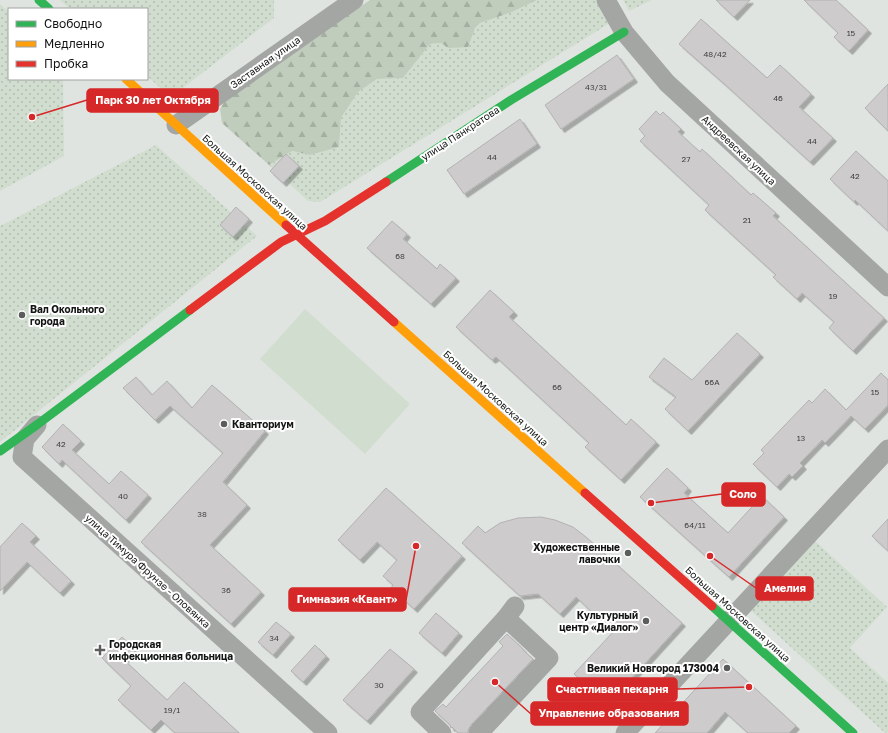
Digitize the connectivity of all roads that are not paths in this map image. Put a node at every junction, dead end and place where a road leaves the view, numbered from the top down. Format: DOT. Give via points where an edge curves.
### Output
graph roads {
  1 [pos="39,0"];
  2 [pos="354,0"];
  3 [pos="606,0"];
  4 [pos="48,8"];
  5 [pos="624,32"];
  6 [pos="127,80"];
  7 [pos="176,125"];
  8 [pos="297,235"];
  9 [pos="888,287"];
  10 [pos="38,424"];
  11 [pos="888,449"];
  12 [pos="0,451"];
  13 [pos="729,621"];
  14 [pos="328,733"];
  15 [pos="442,733"];
  16 [pos="479,733"];
  17 [pos="624,733"];
  18 [pos="852,733"];
  1 -- 4 [label="main road"];
  2 -- 7 [label="street, Заставная улица"];
  3 -- 5 [label="street, Андреевская улица"];
  5 -- 8 [label="main road, улица Панкратова" via="511,100 325,221"];
  5 -- 9 [label="street, Андреевская улица" via="667,83"];
  6 -- 7 [label="main road, Большая Московская улица"];
  7 -- 8 [label="main road, Большая Московская улица"];
  8 -- 10 [label="main road, улица Панкратова" via="281,242"];
  8 -- 13 [label="main road, Большая Московская улица"];
  10 -- 12 [label="main road"];
  10 -- 14 [label="street, улица Тимура Фрунзе - Оловянка" via="25,439 22,456"];
  11 -- 13 [label="street"];
  13 -- 17 [label="street"];
  13 -- 18 [label="main road, Большая Московская улица"];
  15 -- 16 [label="street" via="420,712 510,612 548,658"];
}
